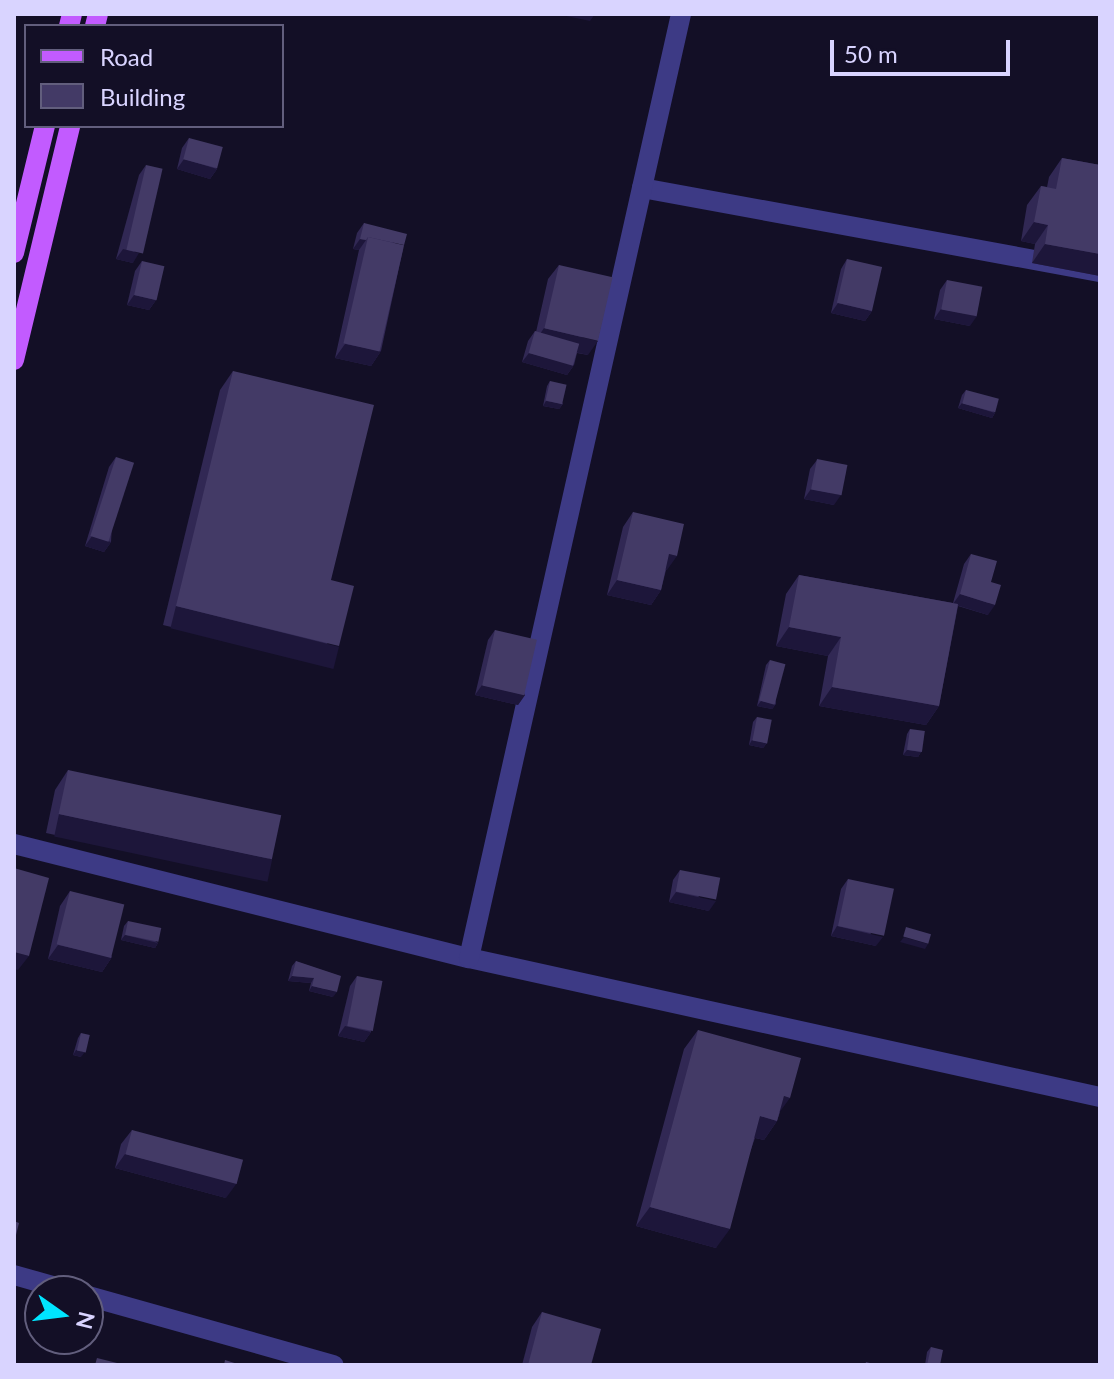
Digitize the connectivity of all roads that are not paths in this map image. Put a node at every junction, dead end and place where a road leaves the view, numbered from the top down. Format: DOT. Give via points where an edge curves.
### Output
graph roads {
  1 [pos="681,14"];
  2 [pos="45,128"];
  3 [pos="70,128"];
  4 [pos="642,188"];
  5 [pos="14,253"];
  6 [pos="1100,272"];
  7 [pos="14,360"];
  8 [pos="14,844"];
  9 [pos="469,958"];
  10 [pos="1100,1097"];
  11 [pos="104,1300"];
  12 [pos="334,1365"];
  1 -- 4 [label="street"];
  2 -- 5 [label="main road"];
  3 -- 7 [label="main road"];
  4 -- 6 [label="street"];
  4 -- 9 [label="street"];
  8 -- 9 [label="street"];
  9 -- 10 [label="street"];
  11 -- 12 [label="street"];
}
